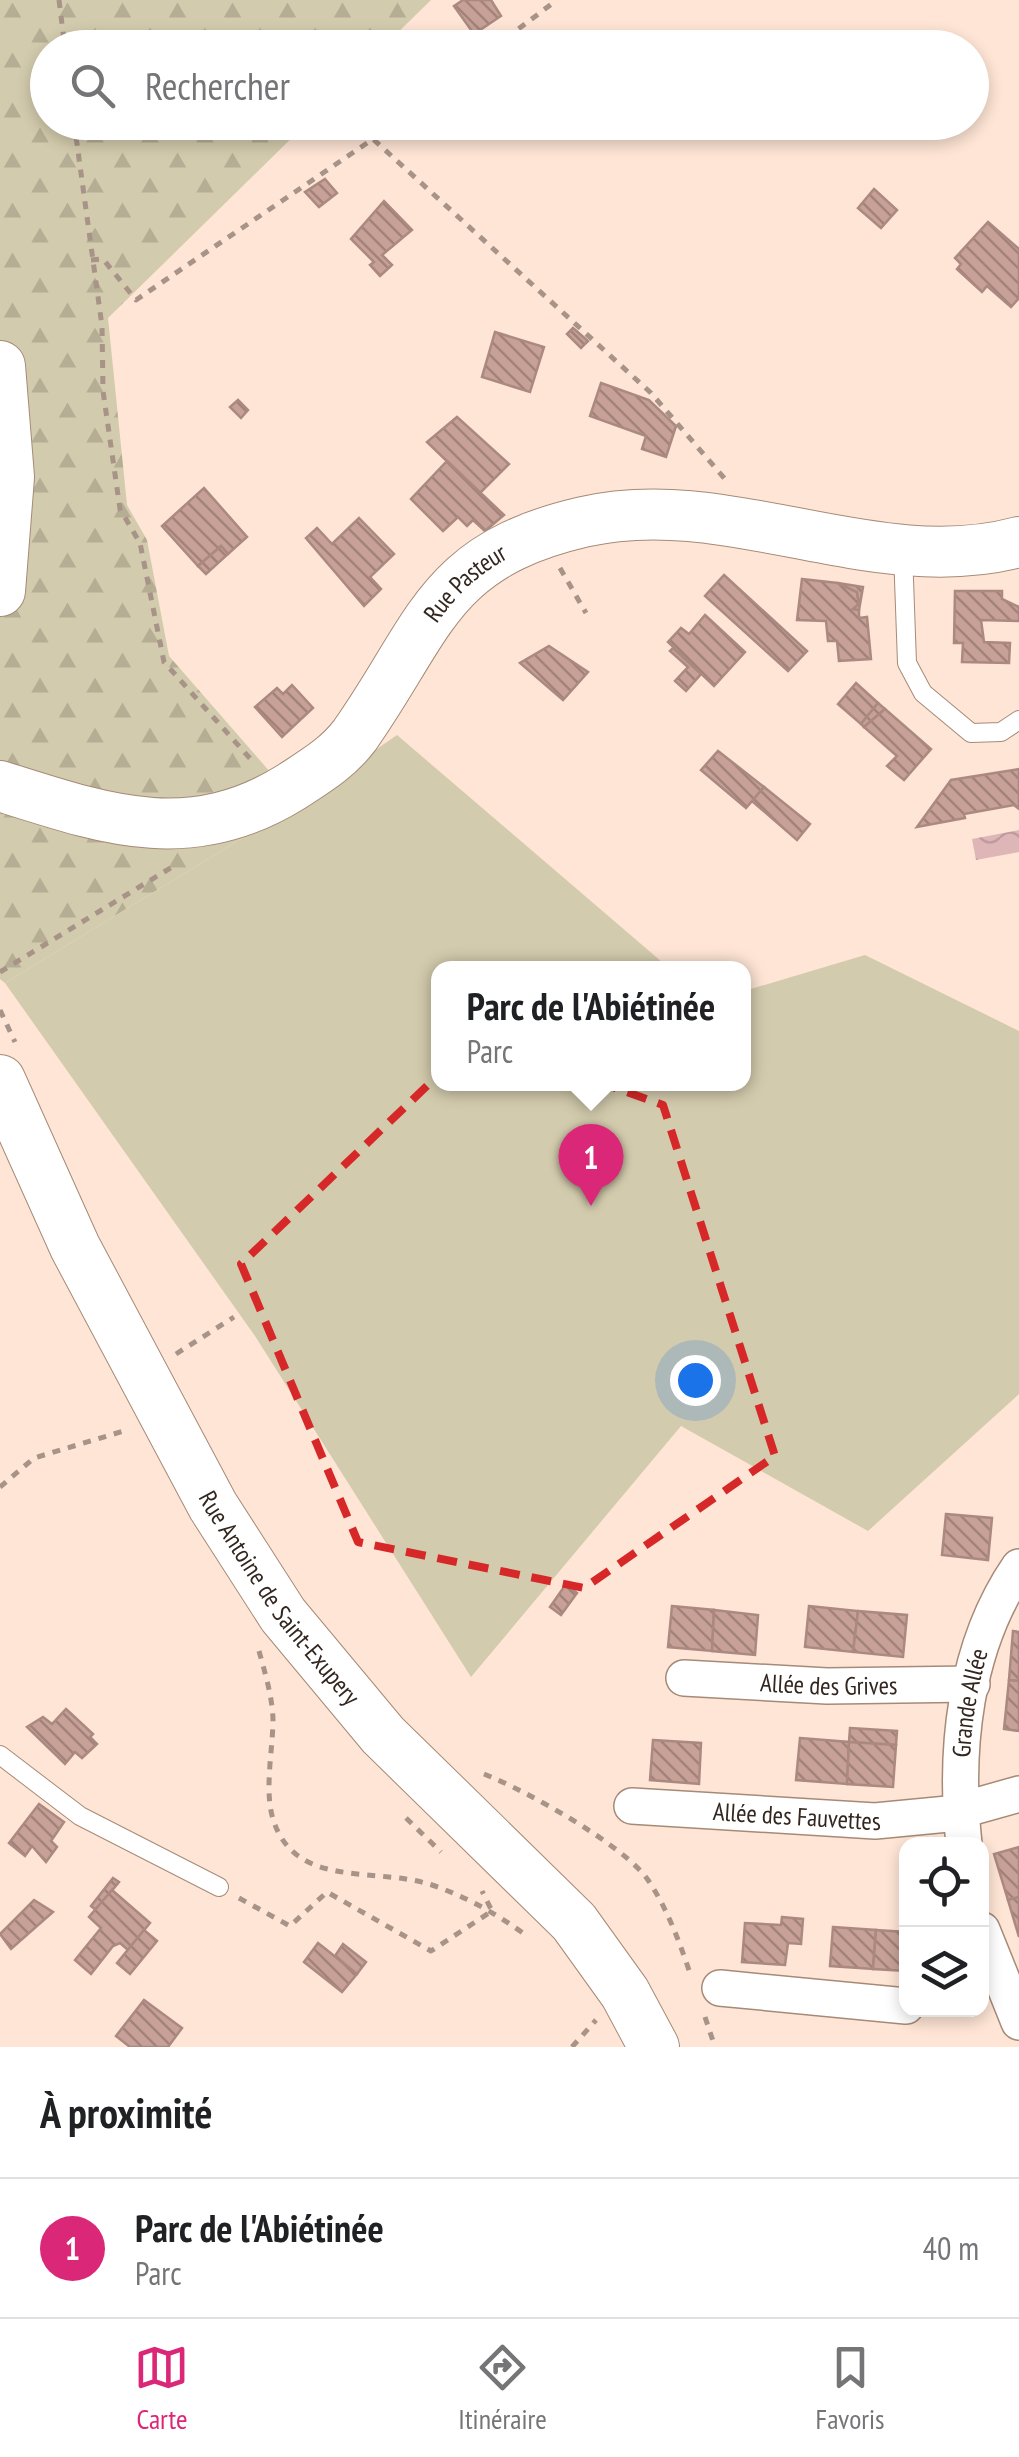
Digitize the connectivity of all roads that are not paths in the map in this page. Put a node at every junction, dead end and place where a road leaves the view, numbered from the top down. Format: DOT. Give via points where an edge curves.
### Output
graph roads {
  1 [pos="0,366"];
  2 [pos="1019,542"];
  3 [pos="903,551"];
  4 [pos="0,591"];
  5 [pos="1019,720"];
  6 [pos="0,786"];
  7 [pos="9,1065"];
  8 [pos="1016,1575"];
  9 [pos="684,1678"];
  10 [pos="972,1684"];
  11 [pos="0,1755"];
  12 [pos="1019,1794"];
  13 [pos="632,1806"];
  14 [pos="962,1827"];
  15 [pos="219,1887"];
  16 [pos="989,1951"];
  17 [pos="705,1980"];
  18 [pos="899,2005"];
  19 [pos="1008,2009"];
  20 [pos="654,2047"];
  1 -- 4 [label="main road" via="9,478"];
  2 -- 3 [label="main road, Rue Pasteur"];
  3 -- 5 [label="lane" via="912,679 971,733 1001,732"];
  3 -- 6 [label="main road, Rue Pasteur" via="667,515 611,516 550,530 504,550 437,602 352,739 281,793 234,814 169,825 98,817"];
  7 -- 20 [label="main road, Rue Antoine de Saint-Exupery" via="74,1247 213,1506 283,1615 396,1749 574,1922"];
  8 -- 10 [label="street, Grande Allée" via="994,1611"];
  9 -- 10 [label="street, Allée des Grives"];
  10 -- 14 [label="street, Grande Allée" via="960,1748"];
  11 -- 15 [label="lane" via="80,1816"];
  12 -- 14 [label="street, Allée des Fauvettes"];
  13 -- 14 [label="street, Allée des Fauvettes"];
  16 -- 19 [label="street"];
  17 -- 18 [label="street"];
}
